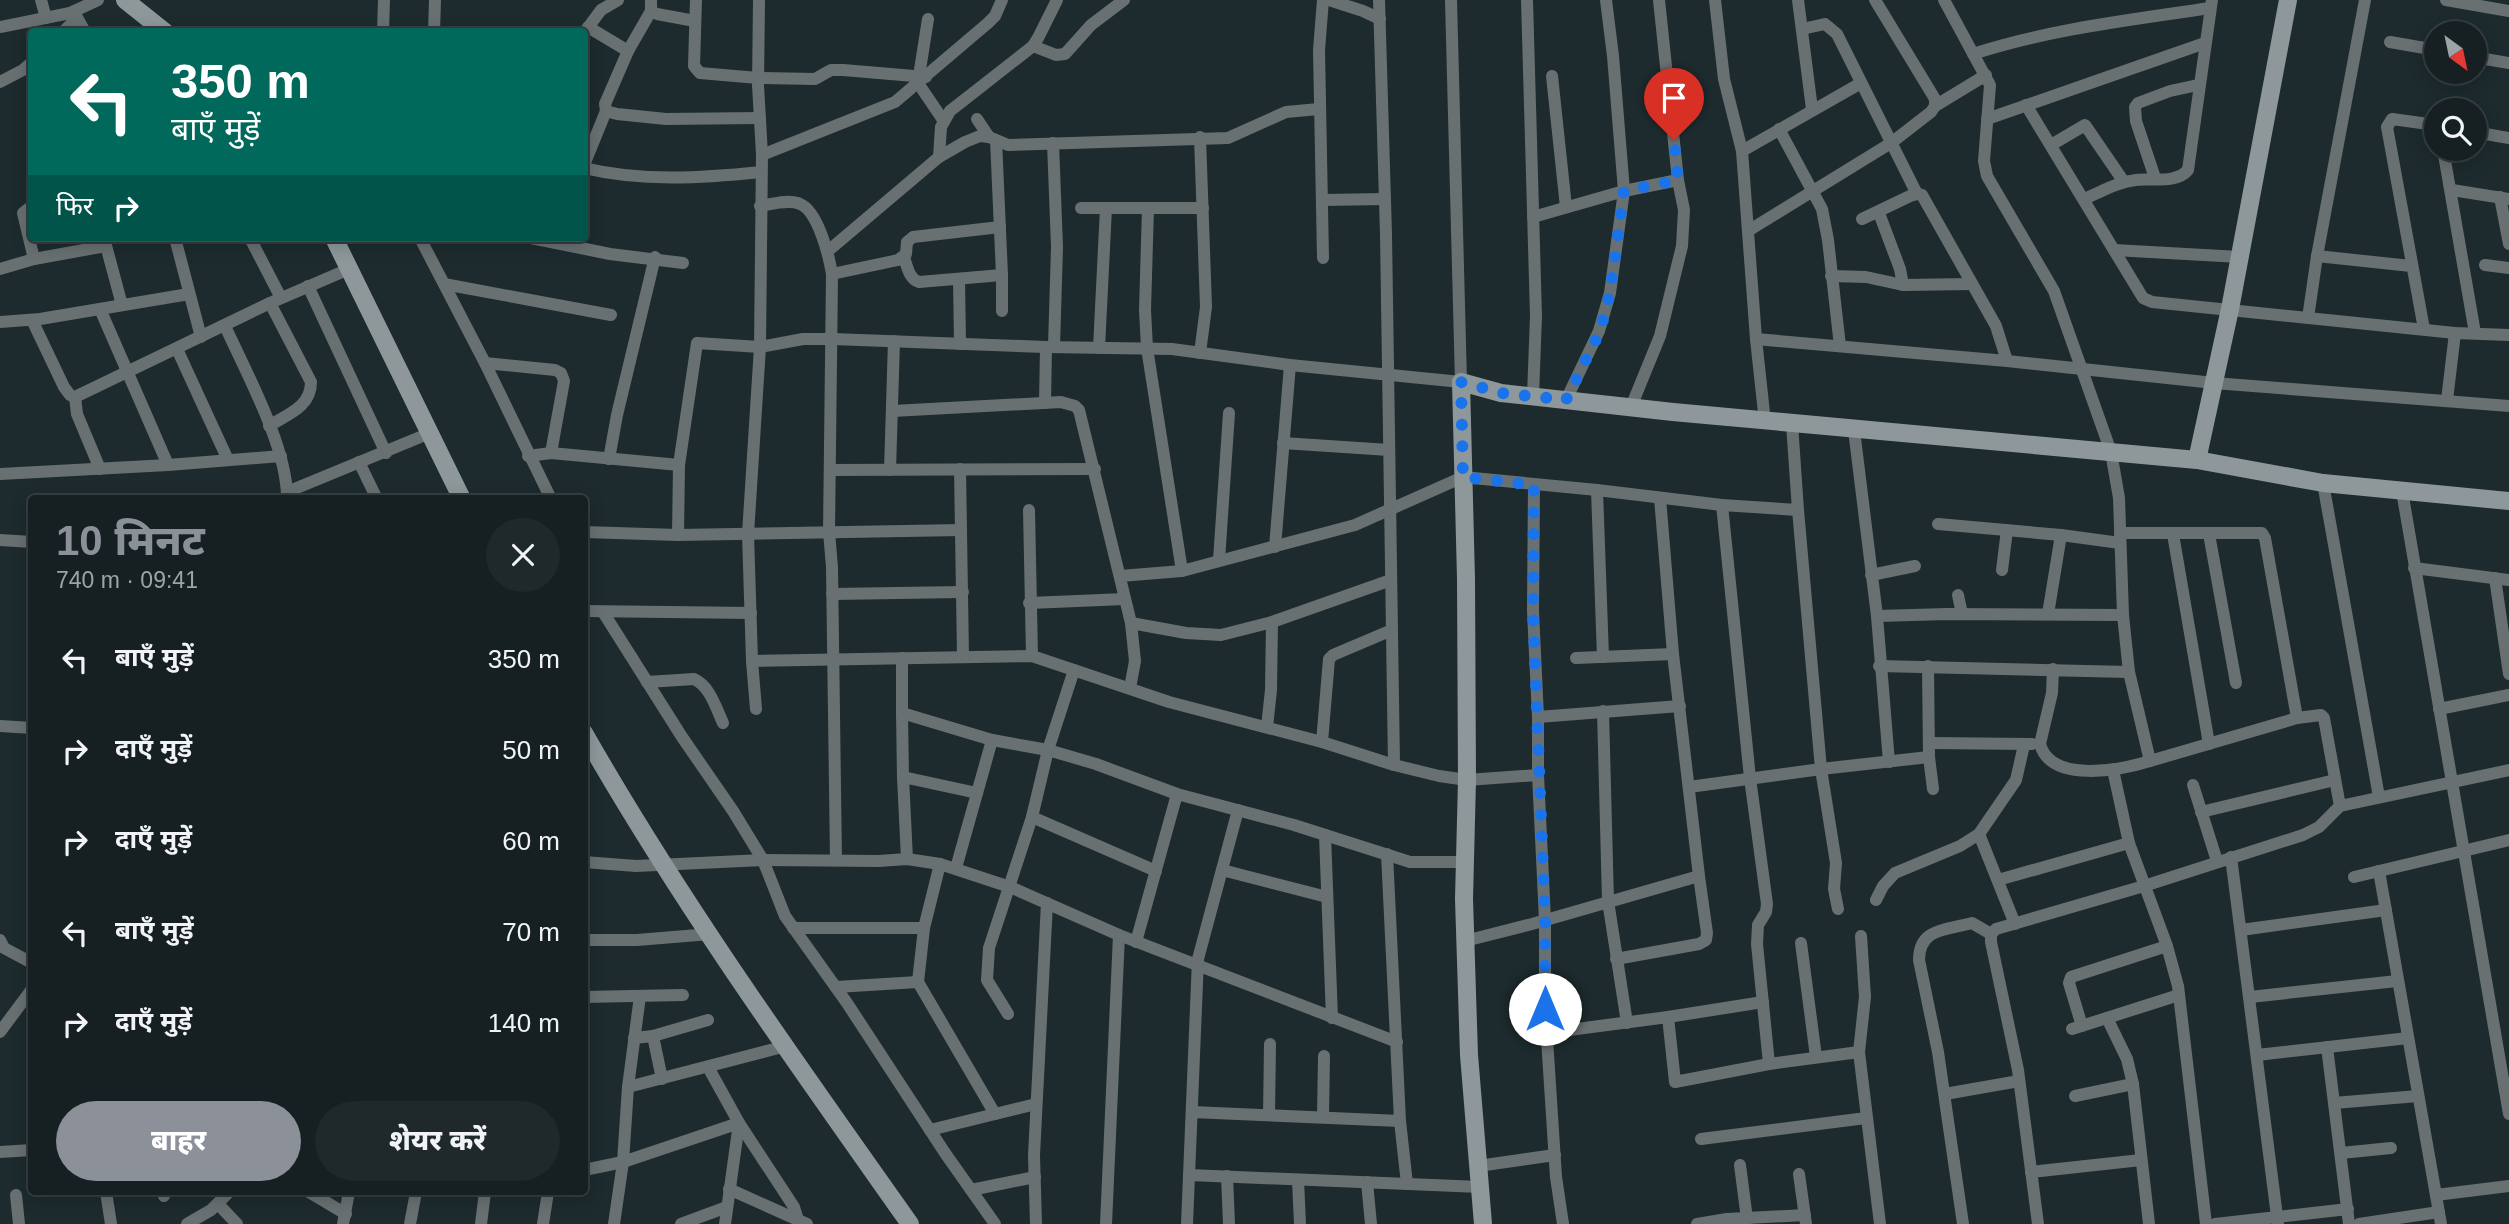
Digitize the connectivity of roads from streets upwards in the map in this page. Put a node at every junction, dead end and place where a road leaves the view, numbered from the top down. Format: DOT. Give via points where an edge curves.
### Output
graph roads {
  1 [pos="41,0"];
  2 [pos="98,0"];
  3 [pos="125,0"];
  4 [pos="384,0"];
  5 [pos="435,0"];
  6 [pos="618,0"];
  7 [pos="696,0"];
  8 [pos="759,0"];
  9 [pos="1002,0"];
  10 [pos="1057,0"];
  11 [pos="1124,0"];
  12 [pos="1324,0"];
  13 [pos="1329,0"];
  14 [pos="1379,0"];
  15 [pos="1451,0"];
  16 [pos="1527,0"];
  17 [pos="1536,0"];
  18 [pos="1605,0"];
  19 [pos="1659,0"];
  20 [pos="1715,0"];
  21 [pos="1798,0"];
  22 [pos="1874,0"];
  23 [pos="2288,0"];
  24 [pos="2365,0"];
  25 [pos="2446,0"];
  26 [pos="1946,1"];
  27 [pos="2211,4"];
  28 [pos="651,6"];
  29 [pos="2509,11"];
  30 [pos="76,15"];
  31 [pos="46,18"];
  32 [pos="928,19"];
  33 [pos="1380,19"];
  34 [pos="695,21"];
  35 [pos="0,27"];
  36 [pos="66,28"];
  37 [pos="83,28"];
  38 [pos="160,28"];
  39 [pos="383,28"];
  40 [pos="434,28"];
  41 [pos="588,28"];
  42 [pos="1802,29"];
  43 [pos="588,31"];
  44 [pos="2390,42"];
  45 [pos="2205,43"];
  46 [pos="1032,46"];
  47 [pos="2424,48"];
  48 [pos="628,51"];
  49 [pos="1973,54"];
  50 [pos="2487,60"];
  51 [pos="2509,64"];
  52 [pos="28,66"];
  53 [pos="1986,75"];
  54 [pos="1552,76"];
  55 [pos="758,78"];
  56 [pos="921,79"];
  57 [pos="0,82"];
  58 [pos="1861,83"];
  59 [pos="2198,85"];
  60 [pos="1935,106"];
  61 [pos="2026,106"];
  62 [pos="1319,109"];
  63 [pos="1812,109"];
  64 [pos="606,111"];
  65 [pos="760,118"];
  66 [pos="977,119"];
  67 [pos="1987,119"];
  68 [pos="943,120"];
  69 [pos="2424,123"];
  70 [pos="1779,129"];
  71 [pos="2487,134"];
  72 [pos="1200,137"];
  73 [pos="2509,138"];
  74 [pos="992,139"];
  75 [pos="1052,143"];
  76 [pos="1891,143"];
  77 [pos="2051,145"];
  78 [pos="1742,151"];
  79 [pos="762,155"];
  80 [pos="588,157"];
  81 [pos="939,157"];
  82 [pos="2446,161"];
  83 [pos="588,168"];
  84 [pos="761,172"];
  85 [pos="2155,178"];
  86 [pos="1678,180"];
  87 [pos="2124,182"];
  88 [pos="2452,190"];
  89 [pos="1624,191"];
  90 [pos="1812,191"];
  91 [pos="1917,194"];
  92 [pos="1385,198"];
  93 [pos="2504,198"];
  94 [pos="1322,200"];
  95 [pos="2084,200"];
  96 [pos="760,206"];
  97 [pos="1566,207"];
  98 [pos="1081,208"];
  99 [pos="1107,208"];
  100 [pos="1149,208"];
  101 [pos="1203,208"];
  102 [pos="28,209"];
  103 [pos="1879,213"];
  104 [pos="1533,217"];
  105 [pos="1862,219"];
  106 [pos="1000,228"];
  107 [pos="1748,230"];
  108 [pos="28,234"];
  109 [pos="30,242"];
  110 [pos="105,242"];
  111 [pos="176,242"];
  112 [pos="252,242"];
  113 [pos="336,242"];
  114 [pos="422,242"];
  115 [pos="551,242"];
  116 [pos="2509,244"];
  117 [pos="2114,250"];
  118 [pos="828,251"];
  119 [pos="2317,256"];
  120 [pos="655,257"];
  121 [pos="904,257"];
  122 [pos="2240,257"];
  123 [pos="1323,258"];
  124 [pos="34,259"];
  125 [pos="684,263"];
  126 [pos="2484,265"];
  127 [pos="2411,266"];
  128 [pos="349,268"];
  129 [pos="2509,268"];
  130 [pos="0,269"];
  131 [pos="832,274"];
  132 [pos="1002,275"];
  133 [pos="1831,276"];
  134 [pos="959,279"];
  135 [pos="443,284"];
  136 [pos="1972,284"];
  137 [pos="1903,285"];
  138 [pos="308,286"];
  139 [pos="189,294"];
  140 [pos="276,301"];
  141 [pos="122,305"];
  142 [pos="100,309"];
  143 [pos="2230,309"];
  144 [pos="1002,311"];
  145 [pos="611,315"];
  146 [pos="2308,318"];
  147 [pos="32,320"];
  148 [pos="0,322"];
  149 [pos="225,326"];
  150 [pos="2424,329"];
  151 [pos="2455,333"];
  152 [pos="2475,333"];
  153 [pos="2509,335"];
  154 [pos="201,337"];
  155 [pos="833,339"];
  156 [pos="1756,339"];
  157 [pos="894,341"];
  158 [pos="960,344"];
  159 [pos="1840,346"];
  160 [pos="760,347"];
  161 [pos="1050,347"];
  162 [pos="1099,348"];
  163 [pos="1147,348"];
  164 [pos="177,349"];
  165 [pos="1200,353"];
  166 [pos="2007,361"];
  167 [pos="485,363"];
  168 [pos="1290,365"];
  169 [pos="2083,369"];
  170 [pos="128,373"];
  171 [pos="1388,375"];
  172 [pos="1461,382"];
  173 [pos="2214,383"];
  174 [pos="1533,396"];
  175 [pos="75,397"];
  176 [pos="1566,400"];
  177 [pos="2447,400"];
  178 [pos="1045,403"];
  179 [pos="2509,406"];
  180 [pos="1631,407"];
  181 [pos="892,411"];
  182 [pos="1230,413"];
  183 [pos="1765,422"];
  184 [pos="1792,424"];
  185 [pos="269,426"];
  186 [pos="1854,430"];
  187 [pos="430,433"];
  188 [pos="1283,443"];
  189 [pos="1389,450"];
  190 [pos="2111,452"];
  191 [pos="386,453"];
  192 [pos="551,453"];
  193 [pos="281,456"];
  194 [pos="528,456"];
  195 [pos="609,459"];
  196 [pos="228,460"];
  197 [pos="2197,460"];
  198 [pos="359,462"];
  199 [pos="168,465"];
  200 [pos="679,465"];
  201 [pos="1095,468"];
  202 [pos="100,469"];
  203 [pos="960,469"];
  204 [pos="830,470"];
  205 [pos="890,470"];
  206 [pos="0,474"];
  207 [pos="1463,477"];
  208 [pos="2323,483"];
  209 [pos="1534,485"];
  210 [pos="1597,489"];
  211 [pos="2402,491"];
  212 [pos="287,495"];
  213 [pos="370,495"];
  214 [pos="460,495"];
  215 [pos="549,495"];
  216 [pos="1660,498"];
  217 [pos="2509,501"];
  218 [pos="1722,505"];
  219 [pos="1029,510"];
  220 [pos="1390,510"];
  221 [pos="1798,510"];
  222 [pos="1938,524"];
  223 [pos="961,530"];
  224 [pos="2007,530"];
  225 [pos="829,532"];
  226 [pos="588,533"];
  227 [pos="748,534"];
  228 [pos="2173,534"];
  229 [pos="2209,534"];
  230 [pos="678,535"];
  231 [pos="2061,535"];
  232 [pos="2120,538"];
  233 [pos="0,540"];
  234 [pos="28,542"];
  235 [pos="1275,547"];
  236 [pos="1219,560"];
  237 [pos="1915,566"];
  238 [pos="2414,568"];
  239 [pos="2001,570"];
  240 [pos="1182,571"];
  241 [pos="1871,575"];
  242 [pos="1120,576"];
  243 [pos="2495,578"];
  244 [pos="1391,580"];
  245 [pos="2509,580"];
  246 [pos="963,592"];
  247 [pos="832,594"];
  248 [pos="1958,595"];
  249 [pos="1125,599"];
  250 [pos="1030,603"];
  251 [pos="588,611"];
  252 [pos="603,612"];
  253 [pos="751,613"];
  254 [pos="1962,614"];
  255 [pos="2048,614"];
  256 [pos="2123,615"];
  257 [pos="1877,617"];
  258 [pos="1272,622"];
  259 [pos="1131,624"];
  260 [pos="1392,630"];
  261 [pos="2506,635"];
  262 [pos="1673,654"];
  263 [pos="963,656"];
  264 [pos="1032,656"];
  265 [pos="1603,657"];
  266 [pos="902,658"];
  267 [pos="1576,658"];
  268 [pos="752,661"];
  269 [pos="833,661"];
  270 [pos="1879,666"];
  271 [pos="1928,666"];
  272 [pos="2053,669"];
  273 [pos="1074,670"];
  274 [pos="2129,672"];
  275 [pos="2509,674"];
  276 [pos="647,682"];
  277 [pos="2236,684"];
  278 [pos="1129,688"];
  279 [pos="2509,695"];
  280 [pos="1679,706"];
  281 [pos="756,709"];
  282 [pos="2439,709"];
  283 [pos="1603,711"];
  284 [pos="902,713"];
  285 [pos="1538,717"];
  286 [pos="2297,718"];
  287 [pos="723,723"];
  288 [pos="0,726"];
  289 [pos="1267,727"];
  290 [pos="28,728"];
  291 [pos="588,740"];
  292 [pos="992,740"];
  293 [pos="1322,742"];
  294 [pos="1930,743"];
  295 [pos="2039,744"];
  296 [pos="2209,744"];
  297 [pos="2024,745"];
  298 [pos="1048,750"];
  299 [pos="1929,757"];
  300 [pos="2150,761"];
  301 [pos="1889,762"];
  302 [pos="1394,765"];
  303 [pos="1821,769"];
  304 [pos="2113,770"];
  305 [pos="2509,770"];
  306 [pos="1538,775"];
  307 [pos="903,777"];
  308 [pos="1750,778"];
  309 [pos="1467,780"];
  310 [pos="2335,780"];
  311 [pos="2453,781"];
  312 [pos="2193,785"];
  313 [pos="1689,787"];
  314 [pos="1933,789"];
  315 [pos="977,793"];
  316 [pos="1177,794"];
  317 [pos="2379,797"];
  318 [pos="2340,806"];
  319 [pos="1238,810"];
  320 [pos="2201,812"];
  321 [pos="1032,817"];
  322 [pos="1979,834"];
  323 [pos="1325,835"];
  324 [pos="2509,840"];
  325 [pos="2129,843"];
  326 [pos="2465,851"];
  327 [pos="1387,853"];
  328 [pos="2231,857"];
  329 [pos="907,859"];
  330 [pos="763,860"];
  331 [pos="836,860"];
  332 [pos="2217,861"];
  333 [pos="588,862"];
  334 [pos="1466,863"];
  335 [pos="663,864"];
  336 [pos="940,864"];
  337 [pos="956,868"];
  338 [pos="1222,870"];
  339 [pos="1156,871"];
  340 [pos="2379,871"];
  341 [pos="1699,876"];
  342 [pos="2354,877"];
  343 [pos="1997,880"];
  344 [pos="2144,886"];
  345 [pos="1010,887"];
  346 [pos="1327,897"];
  347 [pos="1608,901"];
  348 [pos="1875,901"];
  349 [pos="1047,903"];
  350 [pos="1838,909"];
  351 [pos="2386,910"];
  352 [pos="1545,920"];
  353 [pos="2015,924"];
  354 [pos="793,928"];
  355 [pos="924,928"];
  356 [pos="2241,929"];
  357 [pos="710,934"];
  358 [pos="1991,934"];
  359 [pos="1119,935"];
  360 [pos="1861,936"];
  361 [pos="0,940"];
  362 [pos="588,940"];
  363 [pos="1465,940"];
  364 [pos="1136,942"];
  365 [pos="1801,943"];
  366 [pos="2167,946"];
  367 [pos="1616,959"];
  368 [pos="28,961"];
  369 [pos="1198,965"];
  370 [pos="2397,981"];
  371 [pos="918,982"];
  372 [pos="836,987"];
  373 [pos="28,994"];
  374 [pos="683,995"];
  375 [pos="2179,995"];
  376 [pos="640,996"];
  377 [pos="2250,996"];
  378 [pos="588,997"];
  379 [pos="1763,1002"];
  380 [pos="1008,1014"];
  381 [pos="1668,1017"];
  382 [pos="1332,1018"];
  383 [pos="2107,1018"];
  384 [pos="708,1020"];
  385 [pos="1628,1023"];
  386 [pos="0,1032"];
  387 [pos="1546,1033"];
  388 [pos="653,1036"];
  389 [pos="634,1038"];
  390 [pos="2408,1038"];
  391 [pos="1396,1042"];
  392 [pos="1270,1044"];
  393 [pos="786,1046"];
  394 [pos="2327,1047"];
  395 [pos="1859,1052"];
  396 [pos="2257,1055"];
  397 [pos="1324,1056"];
  398 [pos="1816,1057"];
  399 [pos="1769,1064"];
  400 [pos="708,1067"];
  401 [pos="662,1079"];
  402 [pos="2019,1081"];
  403 [pos="2133,1084"];
  404 [pos="628,1087"];
  405 [pos="1945,1094"];
  406 [pos="2075,1096"];
  407 [pos="2418,1096"];
  408 [pos="2334,1103"];
  409 [pos="1036,1104"];
  410 [pos="1192,1112"];
  411 [pos="995,1114"];
  412 [pos="2509,1114"];
  413 [pos="1269,1115"];
  414 [pos="1323,1116"];
  415 [pos="1866,1118"];
  416 [pos="1400,1121"];
  417 [pos="739,1123"];
  418 [pos="929,1130"];
  419 [pos="1700,1139"];
  420 [pos="2391,1148"];
  421 [pos="28,1150"];
  422 [pos="0,1152"];
  423 [pos="2341,1153"];
  424 [pos="1555,1155"];
  425 [pos="2141,1160"];
  426 [pos="623,1162"];
  427 [pos="1740,1165"];
  428 [pos="1478,1166"];
  429 [pos="588,1169"];
  430 [pos="2031,1172"];
  431 [pos="1799,1174"];
  432 [pos="1189,1175"];
  433 [pos="1035,1177"];
  434 [pos="1227,1177"];
  435 [pos="1298,1180"];
  436 [pos="1367,1182"];
  437 [pos="1406,1184"];
  438 [pos="2509,1186"];
  439 [pos="1480,1187"];
  440 [pos="729,1189"];
  441 [pos="971,1190"];
  442 [pos="16,1195"];
  443 [pos="106,1195"];
  444 [pos="226,1195"];
  445 [pos="313,1195"];
  446 [pos="348,1195"];
  447 [pos="415,1195"];
  448 [pos="485,1195"];
  449 [pos="548,1195"];
  450 [pos="2436,1195"];
  451 [pos="218,1204"];
  452 [pos="727,1207"];
  453 [pos="2348,1209"];
  454 [pos="2440,1218"];
  455 [pos="344,1219"];
  456 [pos="1747,1219"];
  457 [pos="1805,1220"];
  458 [pos="2277,1220"];
  459 [pos="802,1222"];
  460 [pos="19,1224"];
  461 [pos="111,1224"];
  462 [pos="187,1224"];
  463 [pos="237,1224"];
  464 [pos="410,1224"];
  465 [pos="481,1224"];
  466 [pos="543,1224"];
  467 [pos="614,1224"];
  468 [pos="681,1224"];
  469 [pos="725,1224"];
  470 [pos="910,1224"];
  471 [pos="995,1224"];
  472 [pos="1036,1224"];
  473 [pos="1106,1224"];
  474 [pos="1187,1224"];
  475 [pos="1229,1224"];
  476 [pos="1300,1224"];
  477 [pos="1371,1224"];
  478 [pos="1483,1224"];
  479 [pos="1563,1224"];
  480 [pos="1697,1224"];
  481 [pos="1880,1224"];
  482 [pos="1963,1224"];
  483 [pos="2038,1224"];
  484 [pos="2149,1224"];
  485 [pos="2206,1224"];
  486 [pos="2215,1224"];
  487 [pos="2349,1224"];
  488 [pos="2358,1224"];
  1 -- 31 [label="street"];
  2 -- 30 [label="street"];
  3 -- 38 [label="street"];
  4 -- 39 [label="street"];
  5 -- 40 [label="street"];
  6 -- 41 [label="street" via="601,10"];
  7 -- 34 [label="street"];
  8 -- 55 [label="street"];
  9 -- 56 [label="street" via="988,23"];
  10 -- 46 [label="street"];
  11 -- 46 [label="street" via="1091,25 1065,54"];
  12 -- 62 [label="street"];
  13 -- 33 [label="street"];
  14 -- 33 [label="street"];
  15 -- 172 [label="street"];
  16 -- 17 [label="street"];
  16 -- 104 [label="street"];
  18 -- 89 [label="street"];
  19 -- 86 [label="street"];
  20 -- 78 [label="street" via="1724,79"];
  21 -- 42 [label="street"];
  22 -- 60 [label="street"];
  23 -- 122 [label="street"];
  24 -- 119 [label="street"];
  25 -- 29 [label="street"];
  26 -- 49 [label="street"];
  27 -- 45 [label="street"];
  27 -- 49 [label="street"];
  28 -- 34 [label="street"];
  28 -- 48 [label="street"];
  30 -- 31 [label="street"];
  30 -- 36 [label="street"];
  30 -- 37 [label="street"];
  31 -- 35 [label="street"];
  32 -- 56 [label="street"];
  33 -- 92 [label="street"];
  34 -- 55 [label="street" via="696,70"];
  42 -- 58 [label="street" via="1830,26"];
  42 -- 63 [label="street"];
  43 -- 48 [label="street"];
  44 -- 47 [label="street"];
  45 -- 59 [label="street"];
  45 -- 61 [label="street"];
  46 -- 68 [label="street"];
  48 -- 64 [label="street"];
  49 -- 53 [label="street"];
  50 -- 51 [label="street"];
  52 -- 57 [label="street"];
  53 -- 60 [label="street"];
  53 -- 67 [label="street" via="1990,85"];
  54 -- 97 [label="street"];
  55 -- 56 [label="street" via="815,79 831,70"];
  55 -- 65 [label="street"];
  56 -- 68 [label="street"];
  56 -- 79 [label="street" via="895,102"];
  58 -- 63 [label="street"];
  58 -- 76 [label="street"];
  59 -- 85 [label="street" via="2188,170 2174,179"];
  59 -- 85 [label="street" via="2170,91 2135,107"];
  60 -- 76 [label="street"];
  61 -- 67 [label="street"];
  61 -- 77 [label="street"];
  62 -- 72 [label="street" via="1286,112 1228,138"];
  62 -- 94 [label="street"];
  63 -- 70 [label="street"];
  64 -- 65 [label="street" via="666,119"];
  64 -- 80 [label="street"];
  65 -- 79 [label="street"];
  66 -- 74 [label="street"];
  67 -- 169 [label="street" via="1987,176 2054,291"];
  68 -- 81 [label="street"];
  69 -- 127 [label="street" via="2392,119 2387,127"];
  70 -- 78 [label="street"];
  70 -- 90 [label="street"];
  71 -- 73 [label="street"];
  72 -- 75 [label="street"];
  72 -- 101 [label="street"];
  74 -- 75 [label="street" via="1008,145"];
  74 -- 81 [label="street" via="980,136"];
  74 -- 106 [label="street"];
  75 -- 161 [label="street" via="1057,247"];
  76 -- 90 [label="street"];
  76 -- 91 [label="street"];
  77 -- 87 [label="street" via="2085,125"];
  77 -- 95 [label="street"];
  78 -- 107 [label="street"];
  79 -- 84 [label="street"];
  81 -- 118 [label="street"];
  82 -- 88 [label="street"];
  83 -- 84 [label="street" via="629,175 705,178"];
  84 -- 96 [label="street"];
  85 -- 87 [label="street"];
  86 -- 89 [label="street"];
  86 -- 180 [label="street" via="1684,210 1682,246 1660,335"];
  87 -- 95 [label="street"];
  88 -- 93 [label="street"];
  88 -- 152 [label="street"];
  89 -- 97 [label="street"];
  89 -- 176 [label="street" via="1607,306 1600,331"];
  90 -- 107 [label="street"];
  90 -- 133 [label="street" via="1822,209"];
  91 -- 103 [label="street"];
  91 -- 136 [label="street" via="1922,195"];
  92 -- 94 [label="street"];
  92 -- 171 [label="street"];
  93 -- 116 [label="street"];
  94 -- 123 [label="street"];
  95 -- 117 [label="street"];
  96 -- 118 [label="street" via="803,205"];
  96 -- 160 [label="street"];
  97 -- 104 [label="street"];
  98 -- 99 [label="street"];
  99 -- 100 [label="street"];
  99 -- 162 [label="street"];
  100 -- 101 [label="street"];
  100 -- 163 [label="street"];
  101 -- 165 [label="street" via="1206,306"];
  102 -- 108 [label="street" via="23,213"];
  103 -- 105 [label="street"];
  103 -- 137 [label="street"];
  104 -- 174 [label="street"];
  106 -- 121 [label="street" via="913,237"];
  106 -- 132 [label="street"];
  107 -- 156 [label="street"];
  109 -- 124 [label="street"];
  110 -- 124 [label="street"];
  110 -- 141 [label="street"];
  111 -- 139 [label="street"];
  112 -- 140 [label="street"];
  113 -- 128 [label="street"];
  114 -- 135 [label="street"];
  115 -- 120 [label="street"];
  117 -- 122 [label="street"];
  117 -- 143 [label="street" via="2143,298"];
  118 -- 131 [label="street"];
  119 -- 127 [label="street"];
  119 -- 146 [label="street"];
  120 -- 125 [label="street"];
  120 -- 195 [label="street"];
  121 -- 131 [label="street"];
  121 -- 134 [label="street" via="919,282"];
  122 -- 143 [label="street"];
  124 -- 130 [label="street"];
  126 -- 129 [label="street"];
  127 -- 150 [label="street"];
  128 -- 138 [label="street"];
  128 -- 187 [label="street"];
  131 -- 155 [label="street"];
  132 -- 134 [label="street"];
  132 -- 144 [label="street"];
  133 -- 137 [label="street"];
  133 -- 159 [label="street"];
  134 -- 158 [label="street"];
  135 -- 145 [label="street"];
  135 -- 167 [label="street"];
  136 -- 137 [label="street"];
  136 -- 166 [label="street" via="1996,326"];
  138 -- 140 [label="street"];
  138 -- 191 [label="street"];
  139 -- 141 [label="street"];
  139 -- 154 [label="street"];
  140 -- 149 [label="street"];
  140 -- 185 [label="street" via="311,382 311,393 304,404"];
  141 -- 142 [label="street"];
  142 -- 147 [label="street"];
  142 -- 170 [label="street"];
  143 -- 146 [label="street"];
  143 -- 173 [label="street"];
  146 -- 150 [label="street"];
  147 -- 148 [label="street"];
  147 -- 175 [label="street" via="64,387"];
  149 -- 154 [label="street"];
  149 -- 185 [label="street"];
  150 -- 151 [label="street"];
  151 -- 152 [label="street"];
  151 -- 177 [label="street"];
  152 -- 153 [label="street"];
  154 -- 164 [label="street"];
  155 -- 157 [label="street"];
  155 -- 160 [label="street"];
  155 -- 204 [label="street"];
  156 -- 159 [label="street"];
  156 -- 183 [label="street"];
  157 -- 158 [label="street"];
  157 -- 181 [label="street"];
  158 -- 161 [label="street"];
  159 -- 166 [label="street"];
  160 -- 200 [label="street" via="697,343"];
  160 -- 227 [label="street"];
  161 -- 162 [label="street"];
  161 -- 178 [label="street"];
  162 -- 163 [label="street"];
  163 -- 165 [label="street"];
  163 -- 240 [label="street"];
  164 -- 170 [label="street"];
  164 -- 196 [label="street"];
  165 -- 168 [label="street"];
  166 -- 169 [label="street"];
  167 -- 192 [label="street" via="561,373 564,381"];
  167 -- 194 [label="street"];
  168 -- 171 [label="street"];
  168 -- 188 [label="street"];
  169 -- 173 [label="street"];
  169 -- 190 [label="street"];
  170 -- 175 [label="street"];
  170 -- 199 [label="street"];
  171 -- 172 [label="street"];
  171 -- 189 [label="street"];
  172 -- 174 [label="street"];
  172 -- 207 [label="street"];
  173 -- 177 [label="street"];
  173 -- 197 [label="street"];
  174 -- 176 [label="street"];
  175 -- 202 [label="street" via="77,414"];
  176 -- 180 [label="street"];
  177 -- 179 [label="street"];
  178 -- 181 [label="street"];
  178 -- 201 [label="street" via="1061,402 1079,410"];
  180 -- 183 [label="street"];
  181 -- 205 [label="street"];
  182 -- 236 [label="street"];
  183 -- 184 [label="street"];
  184 -- 186 [label="street"];
  184 -- 221 [label="street"];
  185 -- 193 [label="street"];
  186 -- 190 [label="street"];
  186 -- 241 [label="street"];
  187 -- 191 [label="street"];
  187 -- 214 [label="street"];
  188 -- 189 [label="street"];
  188 -- 235 [label="street"];
  189 -- 220 [label="street"];
  190 -- 197 [label="street"];
  190 -- 232 [label="street"];
  191 -- 198 [label="street"];
  192 -- 194 [label="street"];
  192 -- 195 [label="street"];
  193 -- 196 [label="street"];
  193 -- 212 [label="street"];
  194 -- 215 [label="street"];
  195 -- 200 [label="street"];
  196 -- 199 [label="street"];
  197 -- 208 [label="street"];
  198 -- 212 [label="street"];
  198 -- 213 [label="street"];
  199 -- 202 [label="street"];
  200 -- 230 [label="street"];
  201 -- 203 [label="street"];
  201 -- 242 [label="street"];
  202 -- 206 [label="street"];
  203 -- 205 [label="street"];
  203 -- 223 [label="street"];
  204 -- 205 [label="street"];
  204 -- 225 [label="street"];
  207 -- 209 [label="street"];
  207 -- 220 [label="street"];
  207 -- 309 [label="street"];
  208 -- 211 [label="street"];
  208 -- 317 [label="street"];
  209 -- 210 [label="street"];
  209 -- 285 [label="street"];
  210 -- 216 [label="street"];
  210 -- 265 [label="street"];
  211 -- 217 [label="street"];
  211 -- 238 [label="street"];
  216 -- 218 [label="street"];
  216 -- 262 [label="street"];
  218 -- 221 [label="street"];
  218 -- 308 [label="street"];
  219 -- 250 [label="street"];
  220 -- 235 [label="street" via="1355,525"];
  220 -- 244 [label="street"];
  221 -- 303 [label="street"];
  222 -- 224 [label="street"];
  223 -- 225 [label="street"];
  223 -- 246 [label="street"];
  224 -- 231 [label="street"];
  224 -- 239 [label="street"];
  225 -- 227 [label="street"];
  225 -- 247 [label="street"];
  226 -- 230 [label="street"];
  227 -- 230 [label="street"];
  227 -- 253 [label="street"];
  228 -- 229 [label="street"];
  228 -- 232 [label="street"];
  228 -- 296 [label="street"];
  229 -- 277 [label="street"];
  229 -- 286 [label="street" via="2256,531 2265,538"];
  231 -- 232 [label="street"];
  231 -- 255 [label="street"];
  232 -- 256 [label="street"];
  233 -- 234 [label="street"];
  235 -- 236 [label="street"];
  236 -- 240 [label="street"];
  237 -- 241 [label="street"];
  238 -- 243 [label="street"];
  238 -- 282 [label="street"];
  240 -- 242 [label="street"];
  241 -- 257 [label="street"];
  242 -- 249 [label="street"];
  243 -- 245 [label="street"];
  243 -- 261 [label="street"];
  244 -- 258 [label="street"];
  244 -- 260 [label="street"];
  246 -- 247 [label="street"];
  246 -- 263 [label="street"];
  247 -- 269 [label="street"];
  248 -- 254 [label="street"];
  249 -- 250 [label="street"];
  249 -- 259 [label="street"];
  250 -- 264 [label="street"];
  251 -- 252 [label="street"];
  252 -- 253 [label="street"];
  252 -- 276 [label="street"];
  253 -- 268 [label="street"];
  254 -- 255 [label="street"];
  254 -- 257 [label="street"];
  255 -- 256 [label="street"];
  256 -- 274 [label="street"];
  257 -- 270 [label="street"];
  258 -- 259 [label="street" via="1221,635"];
  258 -- 289 [label="street"];
  259 -- 278 [label="street" via="1135,661"];
  260 -- 293 [label="street" via="1329,659"];
  260 -- 302 [label="street"];
  261 -- 275 [label="street"];
  262 -- 265 [label="street"];
  262 -- 280 [label="street"];
  263 -- 264 [label="street"];
  263 -- 266 [label="street"];
  264 -- 273 [label="street"];
  265 -- 267 [label="street"];
  266 -- 269 [label="street"];
  266 -- 284 [label="street"];
  268 -- 269 [label="street"];
  268 -- 281 [label="street"];
  269 -- 331 [label="street"];
  270 -- 271 [label="street"];
  270 -- 301 [label="street"];
  271 -- 272 [label="street"];
  271 -- 294 [label="street"];
  272 -- 274 [label="street"];
  272 -- 295 [label="street"];
  273 -- 278 [label="street"];
  273 -- 298 [label="street"];
  274 -- 300 [label="street"];
  276 -- 287 [label="street" via="701,682"];
  276 -- 330 [label="street"];
  278 -- 289 [label="street"];
  279 -- 282 [label="street"];
  280 -- 283 [label="street"];
  280 -- 313 [label="street"];
  282 -- 311 [label="street"];
  283 -- 285 [label="street"];
  283 -- 347 [label="street"];
  284 -- 292 [label="street"];
  284 -- 307 [label="street"];
  285 -- 306 [label="street"];
  286 -- 296 [label="street"];
  286 -- 310 [label="street" via="2316,715 2324,719"];
  288 -- 290 [label="street"];
  289 -- 293 [label="street"];
  291 -- 335 [label="street"];
  292 -- 298 [label="street"];
  292 -- 315 [label="street"];
  293 -- 302 [label="street"];
  294 -- 297 [label="street"];
  294 -- 299 [label="street"];
  295 -- 297 [label="street"];
  295 -- 304 [label="street" via="2048,759 2064,766"];
  296 -- 300 [label="street"];
  297 -- 322 [label="street" via="2016,780"];
  298 -- 316 [label="street"];
  298 -- 321 [label="street"];
  299 -- 301 [label="street"];
  299 -- 314 [label="street"];
  300 -- 304 [label="street"];
  301 -- 303 [label="street"];
  302 -- 309 [label="street"];
  303 -- 308 [label="street"];
  303 -- 350 [label="street" via="1836,863 1833,889"];
  304 -- 325 [label="street"];
  305 -- 311 [label="street"];
  306 -- 309 [label="street"];
  306 -- 352 [label="street"];
  307 -- 315 [label="street"];
  307 -- 329 [label="street"];
  308 -- 313 [label="street"];
  308 -- 379 [label="street" via="1767,904 1757,933"];
  309 -- 334 [label="street"];
  310 -- 318 [label="street"];
  310 -- 320 [label="street"];
  311 -- 317 [label="street"];
  311 -- 326 [label="street"];
  312 -- 320 [label="street"];
  313 -- 341 [label="street"];
  315 -- 337 [label="street"];
  316 -- 319 [label="street"];
  316 -- 339 [label="street"];
  317 -- 318 [label="street"];
  318 -- 328 [label="street" via="2312,831"];
  319 -- 323 [label="street"];
  319 -- 338 [label="street"];
  320 -- 332 [label="street"];
  321 -- 339 [label="street"];
  321 -- 345 [label="street"];
  322 -- 343 [label="street"];
  322 -- 348 [label="street" via="1895,873"];
  323 -- 327 [label="street"];
  323 -- 346 [label="street"];
  324 -- 326 [label="street"];
  325 -- 343 [label="street"];
  325 -- 344 [label="street"];
  326 -- 340 [label="street"];
  326 -- 412 [label="street"];
  327 -- 334 [label="street" via="1410,862"];
  327 -- 391 [label="street"];
  328 -- 332 [label="street"];
  328 -- 356 [label="street"];
  329 -- 331 [label="street"];
  329 -- 336 [label="street"];
  330 -- 331 [label="street"];
  330 -- 335 [label="street"];
  330 -- 354 [label="street"];
  332 -- 344 [label="street"];
  333 -- 335 [label="street"];
  334 -- 363 [label="street"];
  335 -- 357 [label="street"];
  336 -- 337 [label="street"];
  336 -- 355 [label="street"];
  337 -- 345 [label="street"];
  338 -- 346 [label="street"];
  338 -- 369 [label="street"];
  339 -- 364 [label="street"];
  340 -- 342 [label="street"];
  340 -- 351 [label="street"];
  341 -- 347 [label="street"];
  341 -- 367 [label="street" via="1706,940"];
  343 -- 353 [label="street"];
  344 -- 353 [label="street"];
  344 -- 366 [label="street"];
  345 -- 349 [label="street"];
  345 -- 380 [label="street" via="986,971"];
  346 -- 382 [label="street"];
  347 -- 352 [label="street"];
  347 -- 367 [label="street"];
  349 -- 359 [label="street"];
  349 -- 409 [label="street"];
  351 -- 356 [label="street"];
  351 -- 370 [label="street"];
  352 -- 363 [label="street"];
  352 -- 387 [label="street"];
  353 -- 358 [label="street"];
  354 -- 355 [label="street"];
  354 -- 372 [label="street"];
  355 -- 371 [label="street"];
  356 -- 377 [label="street"];
  357 -- 362 [label="street"];
  357 -- 393 [label="street"];
  358 -- 402 [label="street"];
  358 -- 405 [label="street" via="1972,923 1929,935 1920,944 1919,960"];
  359 -- 364 [label="street"];
  359 -- 473 [label="street"];
  360 -- 395 [label="street" via="1865,997"];
  361 -- 368 [label="street" via="4,948"];
  363 -- 428 [label="street"];
  364 -- 369 [label="street"];
  365 -- 398 [label="street"];
  366 -- 375 [label="street"];
  366 -- 383 [label="street" via="2071,977 2077,1028"];
  367 -- 385 [label="street"];
  369 -- 382 [label="street"];
  369 -- 410 [label="street"];
  370 -- 377 [label="street"];
  370 -- 390 [label="street"];
  371 -- 372 [label="street"];
  371 -- 411 [label="street"];
  372 -- 418 [label="street"];
  373 -- 386 [label="street"];
  374 -- 376 [label="street"];
  375 -- 383 [label="street"];
  375 -- 485 [label="street"];
  376 -- 378 [label="street"];
  376 -- 389 [label="street"];
  377 -- 396 [label="street"];
  379 -- 381 [label="street"];
  379 -- 399 [label="street"];
  381 -- 385 [label="street"];
  381 -- 399 [label="street" via="1675,1082"];
  382 -- 391 [label="street"];
  383 -- 403 [label="street" via="2127,1059"];
  384 -- 388 [label="street"];
  385 -- 387 [label="street"];
  387 -- 424 [label="street"];
  388 -- 389 [label="street"];
  388 -- 401 [label="street"];
  389 -- 404 [label="street"];
  390 -- 394 [label="street"];
  390 -- 407 [label="street"];
  391 -- 416 [label="street"];
  392 -- 413 [label="street"];
  393 -- 400 [label="street"];
  393 -- 470 [label="street"];
  394 -- 396 [label="street"];
  394 -- 408 [label="street"];
  395 -- 398 [label="street"];
  395 -- 415 [label="street"];
  396 -- 458 [label="street"];
  397 -- 414 [label="street"];
  398 -- 399 [label="street"];
  400 -- 401 [label="street"];
  400 -- 417 [label="street"];
  401 -- 404 [label="street"];
  402 -- 405 [label="street"];
  402 -- 430 [label="street"];
  403 -- 406 [label="street"];
  403 -- 425 [label="street"];
  404 -- 426 [label="street"];
  405 -- 482 [label="street"];
  407 -- 408 [label="street"];
  407 -- 450 [label="street"];
  408 -- 423 [label="street"];
  409 -- 411 [label="street"];
  409 -- 433 [label="street"];
  410 -- 413 [label="street"];
  410 -- 432 [label="street"];
  411 -- 418 [label="street"];
  413 -- 414 [label="street"];
  414 -- 416 [label="street"];
  415 -- 419 [label="street"];
  415 -- 481 [label="street"];
  416 -- 437 [label="street"];
  417 -- 426 [label="street"];
  417 -- 440 [label="street"];
  417 -- 459 [label="street"];
  418 -- 441 [label="street"];
  420 -- 423 [label="street"];
  421 -- 422 [label="street"];
  423 -- 453 [label="street"];
  424 -- 428 [label="street"];
  424 -- 479 [label="street"];
  425 -- 430 [label="street"];
  425 -- 484 [label="street"];
  426 -- 429 [label="street"];
  426 -- 467 [label="street"];
  427 -- 456 [label="street"];
  428 -- 439 [label="street"];
  430 -- 483 [label="street"];
  431 -- 457 [label="street"];
  432 -- 434 [label="street"];
  432 -- 474 [label="street"];
  433 -- 441 [label="street"];
  433 -- 472 [label="street"];
  434 -- 435 [label="street"];
  434 -- 475 [label="street"];
  435 -- 436 [label="street"];
  435 -- 476 [label="street"];
  436 -- 437 [label="street"];
  436 -- 477 [label="street"];
  437 -- 439 [label="street"];
  438 -- 450 [label="street"];
  439 -- 478 [label="street"];
  440 -- 452 [label="street"];
  440 -- 459 [label="street"];
  441 -- 471 [label="street"];
  442 -- 460 [label="street"];
  443 -- 461 [label="street"];
  444 -- 451 [label="street"];
  445 -- 455 [label="street"];
  446 -- 455 [label="street"];
  447 -- 464 [label="street"];
  448 -- 465 [label="street"];
  449 -- 466 [label="street"];
  450 -- 454 [label="street"];
  451 -- 462 [label="street"];
  451 -- 463 [label="street"];
  452 -- 468 [label="street"];
  452 -- 469 [label="street"];
  453 -- 458 [label="street"];
  453 -- 487 [label="street"];
  454 -- 488 [label="street"];
  456 -- 457 [label="street"];
  456 -- 480 [label="street"];
  458 -- 486 [label="street"];
}
